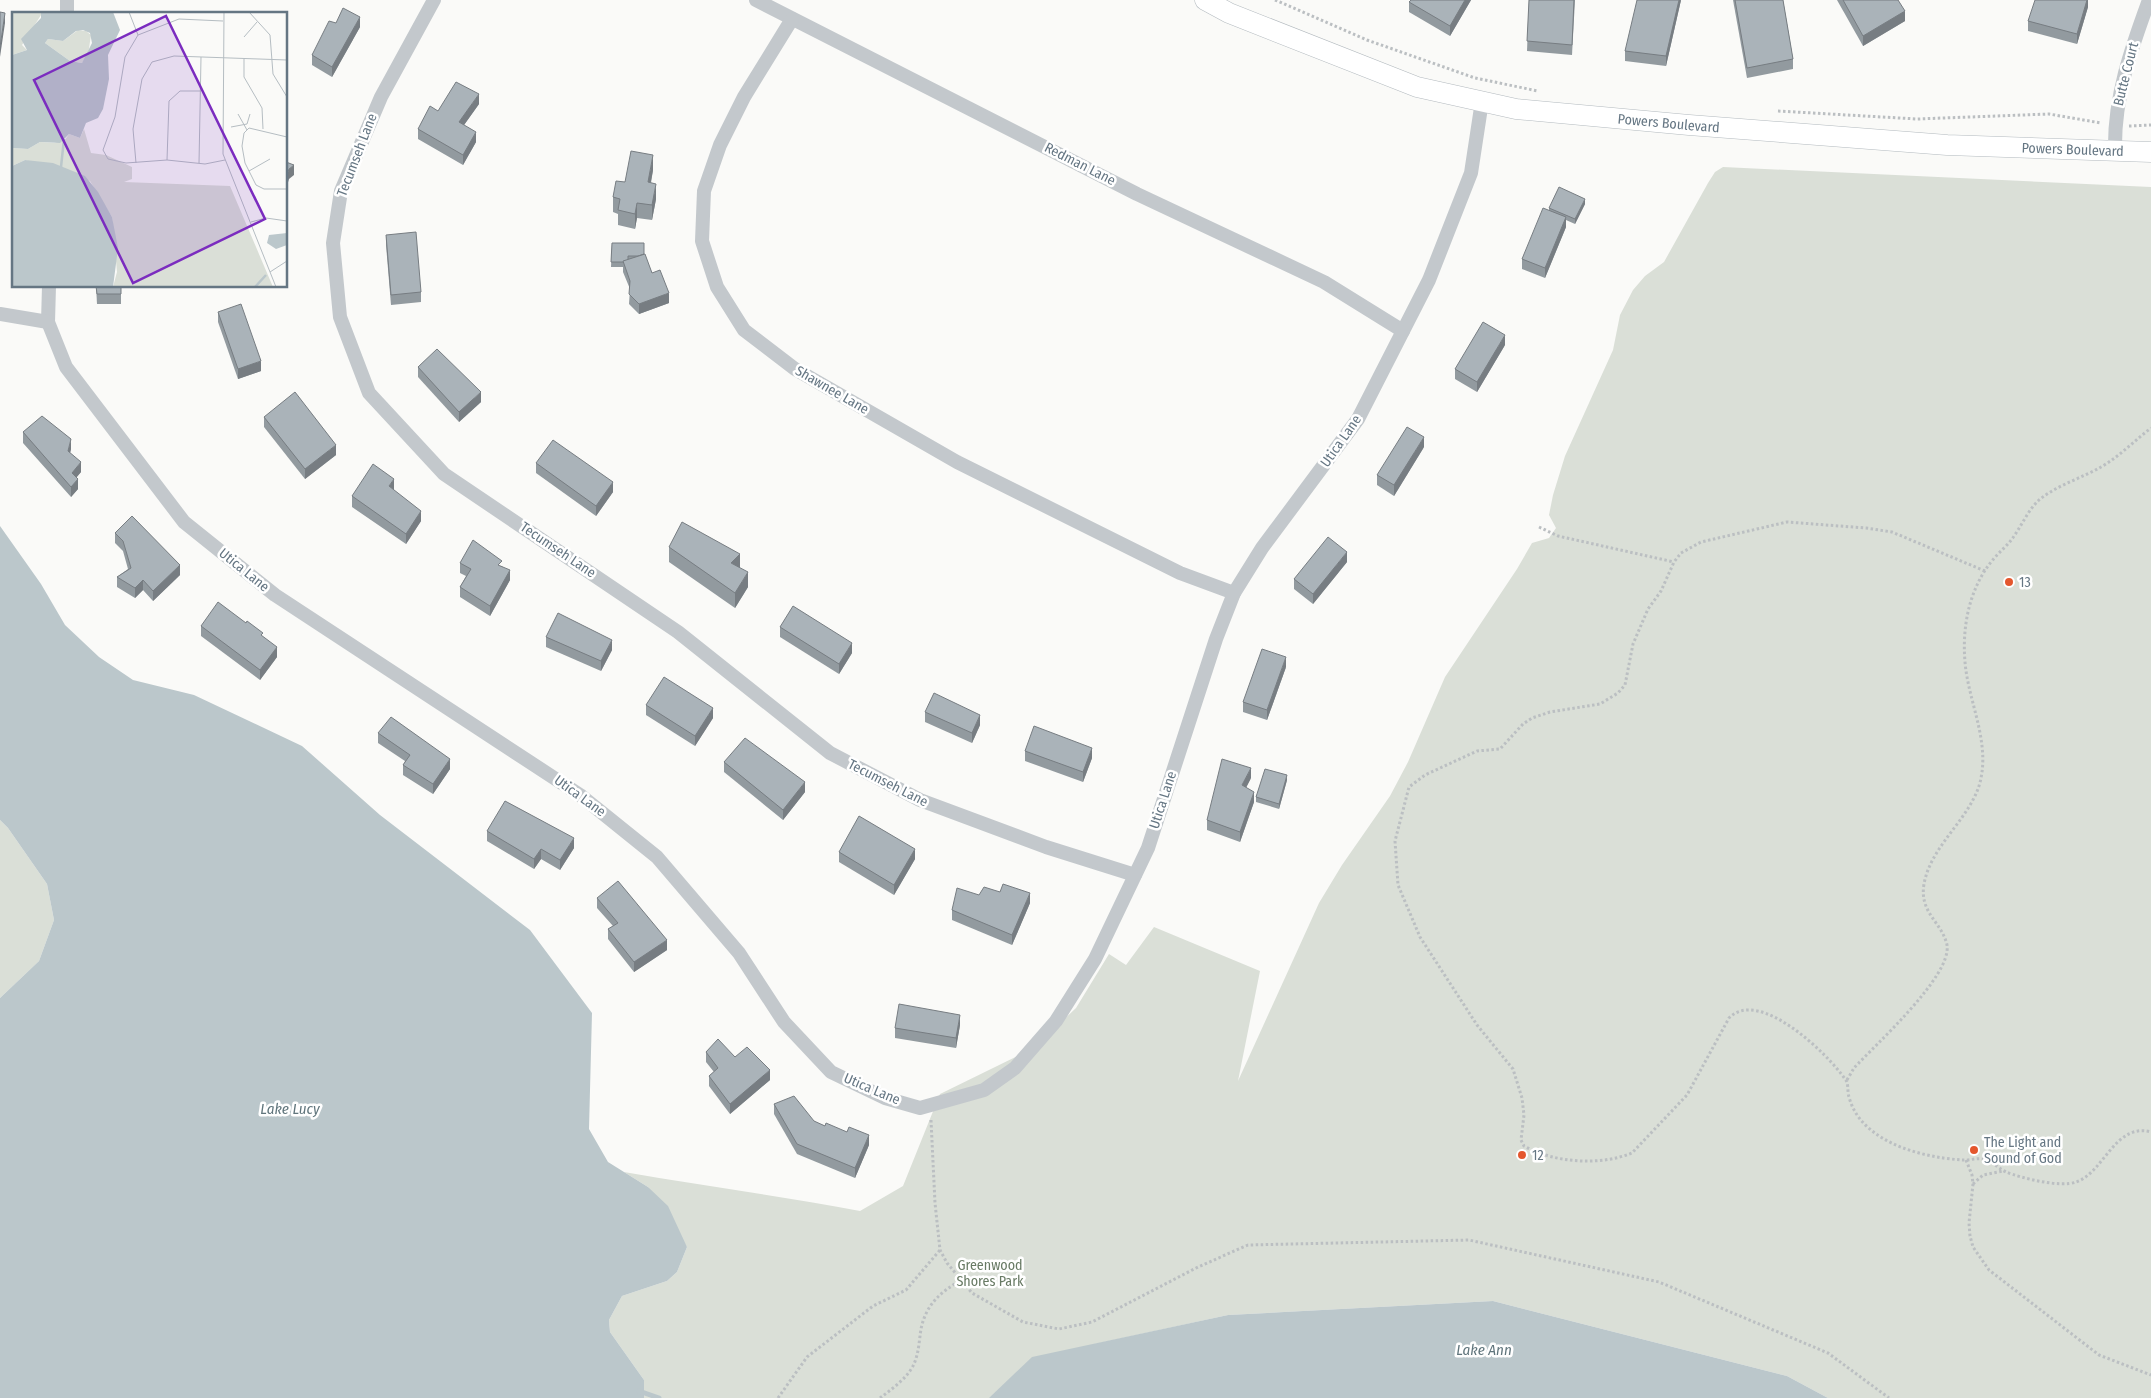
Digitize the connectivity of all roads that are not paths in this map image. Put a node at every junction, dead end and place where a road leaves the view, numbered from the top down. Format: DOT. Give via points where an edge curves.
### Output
graph roads {
  1 [pos="434,0"];
  2 [pos="756,0"];
  3 [pos="1205,0"];
  4 [pos="2149,0"];
  5 [pos="792,19"];
  6 [pos="1482,101"];
  7 [pos="2115,150"];
  8 [pos="2151,152"];
  9 [pos="49,288"];
  10 [pos="0,314"];
  11 [pos="48,322"];
  12 [pos="1403,331"];
  13 [pos="1234,593"];
  14 [pos="1135,875"];
  1 -- 14 [label="street, Tecumseh Lane" via="381,97 341,191 333,243 340,318 369,393 444,474 678,632 830,753 920,800 1046,847"];
  2 -- 5 [label="street, Redman Lane"];
  3 -- 6 [label="main road, Powers Boulevard" via="1229,13 1417,87"];
  4 -- 7 [label="street, Butte Court" via="2129,55 2119,97"];
  5 -- 12 [label="street, Redman Lane" via="1137,194 1324,282"];
  5 -- 13 [label="street, Shawnee Lane" via="740,105 720,145 704,191 702,241 717,287 744,330 795,369 956,462 1180,573"];
  6 -- 7 [label="main road, Powers Boulevard" via="1526,110 1907,142"];
  6 -- 12 [label="street, Utica Lane" via="1471,173 1429,280"];
  7 -- 8 [label="main road, Powers Boulevard"];
  9 -- 11 [label="street, Utica Lane"];
  10 -- 11 [label="street"];
  11 -- 14 [label="street, Utica Lane" via="66,367 184,522 275,595 580,794 657,857 738,953 784,1022 831,1072 885,1098 920,1108 984,1090 1015,1068 1056,1021 1096,959"];
  12 -- 13 [label="street, Utica Lane" via="1358,419 1262,548"];
  13 -- 14 [label="street, Utica Lane" via="1148,848"];
}
